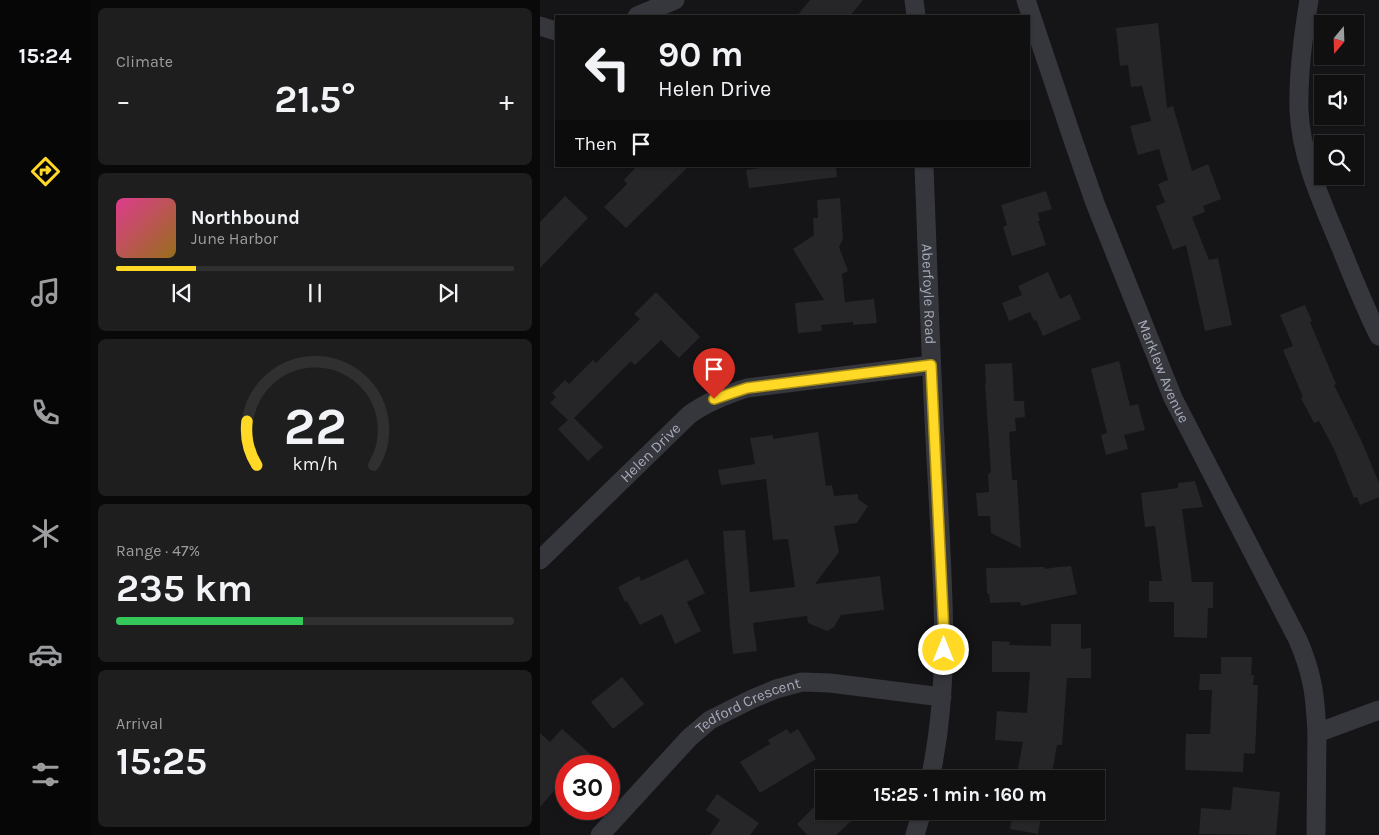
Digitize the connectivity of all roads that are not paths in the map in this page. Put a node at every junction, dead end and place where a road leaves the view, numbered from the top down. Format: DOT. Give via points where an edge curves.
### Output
graph roads {
  1 [pos="675,0"];
  2 [pos="914,0"];
  3 [pos="1026,0"];
  4 [pos="1309,0"];
  5 [pos="639,15"];
  6 [pos="916,15"];
  7 [pos="540,26"];
  8 [pos="555,31"];
  9 [pos="924,167"];
  10 [pos="1379,336"];
  11 [pos="931,365"];
  12 [pos="540,560"];
  13 [pos="942,697"];
  14 [pos="1379,710"];
  15 [pos="1317,733"];
  16 [pos="931,770"];
  17 [pos="919,820"];
  18 [pos="600,835"];
  19 [pos="915,835"];
  20 [pos="1316,835"];
  1 -- 5 [label="street"];
  2 -- 6 [label="street"];
  3 -- 15 [label="street, Marklew Avenue" via="1090,186 1173,398 1309,664"];
  4 -- 10 [label="street" via="1299,111 1308,162"];
  7 -- 8 [label="street"];
  9 -- 11 [label="street, Aberfoyle Road"];
  11 -- 12 [label="street, Helen Drive" via="747,388 704,404 689,414"];
  11 -- 13 [label="street, Aberfoyle Road" via="944,635"];
  13 -- 16 [label="street, Aberfoyle Road"];
  13 -- 18 [label="street, Tedford Crescent" via="802,682 752,698 710,720 689,738"];
  14 -- 15 [label="street"];
  15 -- 20 [label="street, Marklew Avenue"];
  17 -- 19 [label="street"];
}
